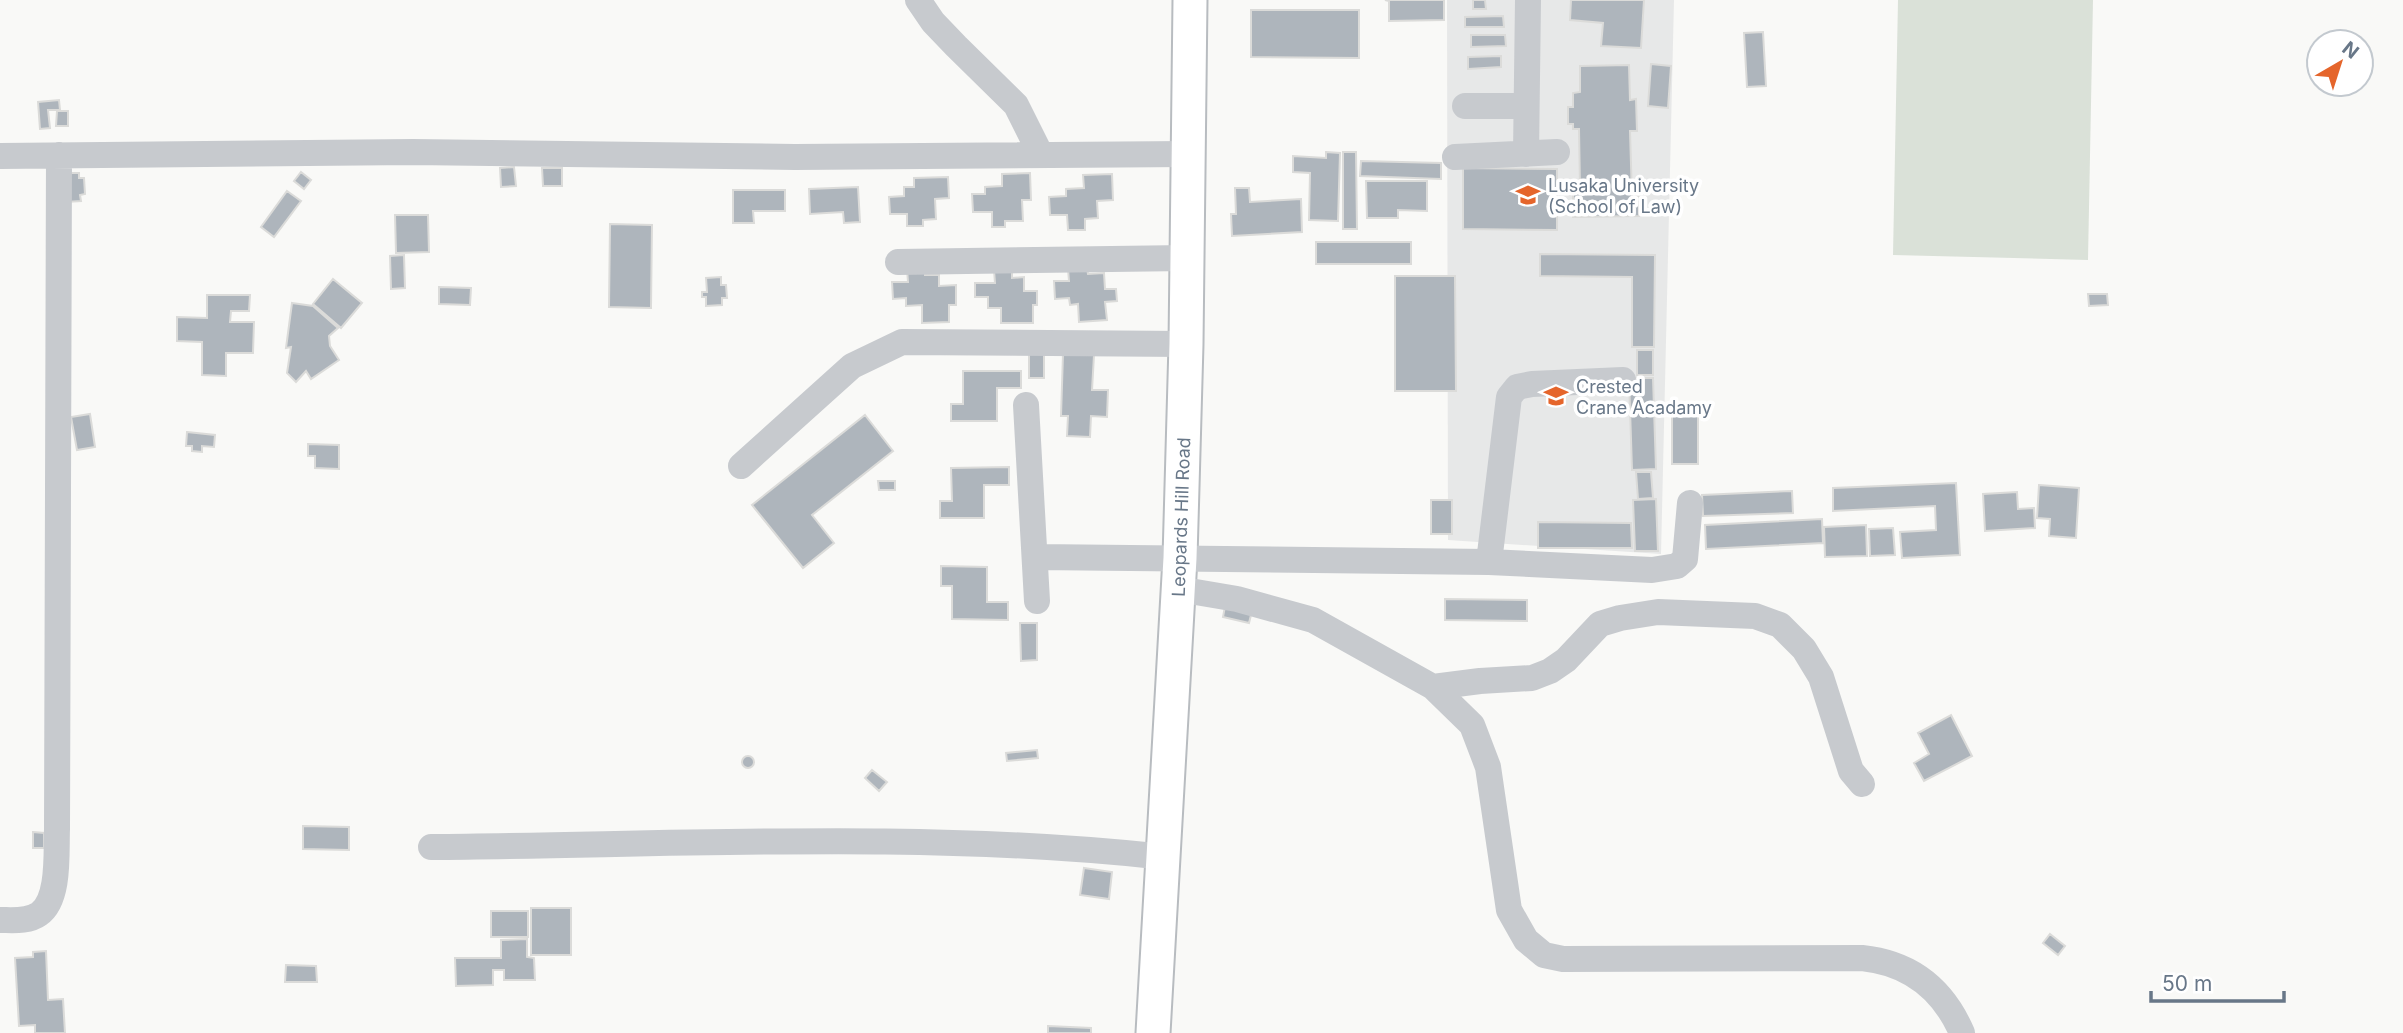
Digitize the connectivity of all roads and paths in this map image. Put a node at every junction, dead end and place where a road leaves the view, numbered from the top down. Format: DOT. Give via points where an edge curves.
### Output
graph roads {
  1 [pos="918,0"];
  2 [pos="1190,0"];
  3 [pos="1528,0"];
  4 [pos="1465,106"];
  5 [pos="1526,106"];
  6 [pos="1557,152"];
  7 [pos="1188,154"];
  8 [pos="1526,154"];
  9 [pos="60,155"];
  10 [pos="1041,155"];
  11 [pos="0,156"];
  12 [pos="1455,157"];
  13 [pos="1187,258"];
  14 [pos="898,262"];
  15 [pos="1186,344"];
  16 [pos="1623,380"];
  17 [pos="1026,405"];
  18 [pos="740,466"];
  19 [pos="1690,503"];
  20 [pos="1036,557"];
  21 [pos="1489,562"];
  22 [pos="1179,573"];
  23 [pos="1037,601"];
  24 [pos="1433,687"];
  25 [pos="1862,784"];
  26 [pos="431,847"];
  27 [pos="1165,857"];
  28 [pos="0,920"];
  29 [pos="1153,1033"];
  30 [pos="1962,1033"];
  1 -- 10 [label="street" via="948,38 1016,105"];
  2 -- 7 [label="main road, Leopards Hill Road"];
  3 -- 5 [label="street"];
  4 -- 5 [label="street"];
  5 -- 8 [label="street"];
  6 -- 8 [label="street"];
  7 -- 10 [label="street"];
  7 -- 13 [label="main road, Leopards Hill Road"];
  8 -- 12 [label="street"];
  9 -- 10 [label="street"];
  9 -- 11 [label="street"];
  9 -- 28 [label="street" via="54,889 39,914"];
  13 -- 14 [label="street"];
  13 -- 15 [label="main road, Leopards Hill Road"];
  15 -- 18 [label="street" via="902,342 852,366"];
  15 -- 22 [label="main road, Leopards Hill Road"];
  16 -- 21 [label="street" via="1532,384 1517,387 1509,397"];
  17 -- 20 [label="street"];
  19 -- 21 [label="street" via="1685,559 1677,566 1651,570"];
  20 -- 22 [label="street"];
  20 -- 23 [label="street"];
  21 -- 22 [label="street"];
  22 -- 24 [label="street" via="1237,599 1313,620"];
  22 -- 27 [label="main road, Leopards Hill Road"];
  24 -- 25 [label="street" via="1532,678 1566,660 1601,624 1620,618 1658,612 1755,616 1780,625 1804,649 1821,677 1851,771"];
  24 -- 30 [label="street" via="1472,725 1479,741 1488,767 1509,910 1526,940 1544,955 1563,959 1880,960 1900,966 1929,987 1948,1005"];
  26 -- 27 [label="street" via="969,843"];
  27 -- 29 [label="main road, Leopards Hill Road"];
}
